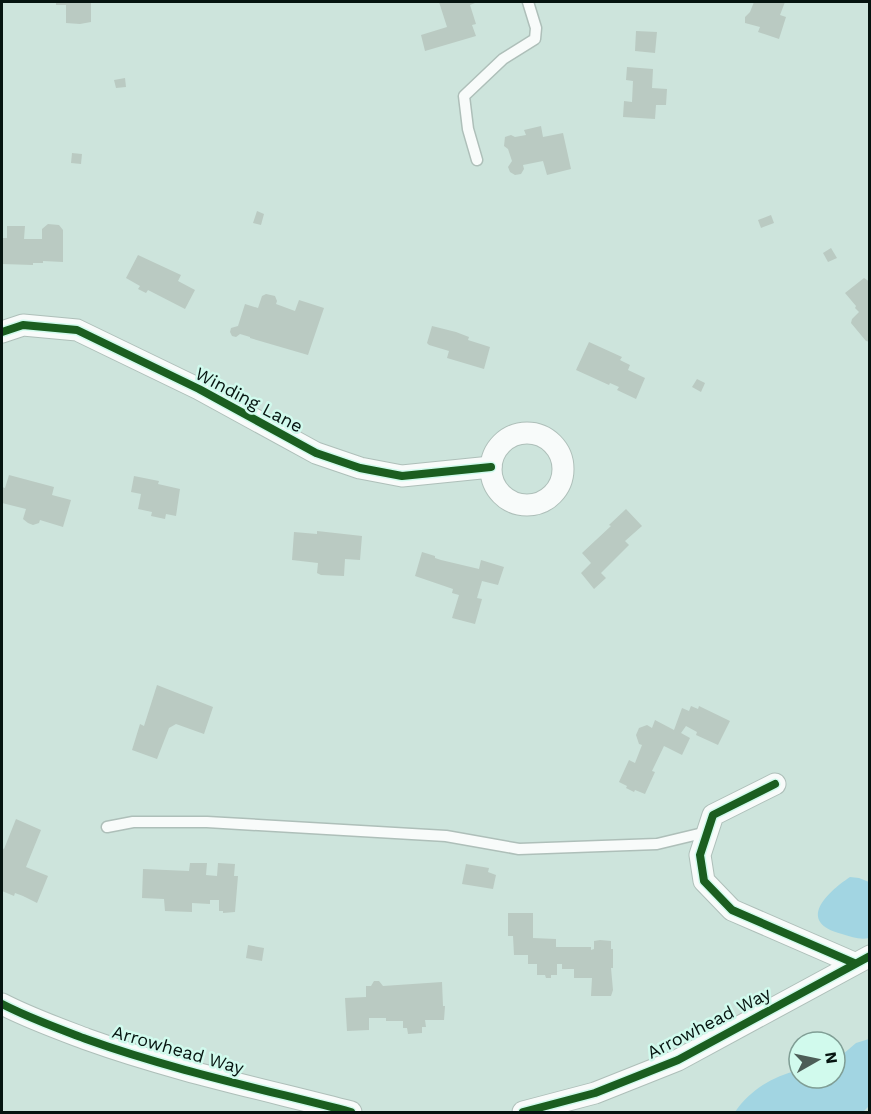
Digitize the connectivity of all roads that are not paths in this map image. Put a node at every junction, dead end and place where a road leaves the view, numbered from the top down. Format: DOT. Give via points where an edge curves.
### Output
graph roads {
  1 [pos="528,2"];
  2 [pos="477,160"];
  3 [pos="2,332"];
  4 [pos="491,467"];
  5 [pos="775,784"];
  6 [pos="106,827"];
  7 [pos="707,832"];
  8 [pos="862,960"];
  9 [pos="2,1004"];
  10 [pos="351,1113"];
  11 [pos="523,1113"];
  1 -- 2 [label="lane" via="536,28 535,39 503,59 464,96"];
  3 -- 4 [label="street, Winding Lane" via="23,325 77,330 199,389 316,453 360,468 402,476"];
  5 -- 7 [label="street" via="713,815"];
  6 -- 7 [label="lane" via="144,821 207,822 446,836 519,849 657,844"];
  7 -- 8 [label="street" via="700,855 704,881 732,910"];
  8 -- 11 [label="street, Arrowhead Way" via="678,1060 595,1093"];
  9 -- 10 [label="street, Arrowhead Way" via="118,1050"];
}
